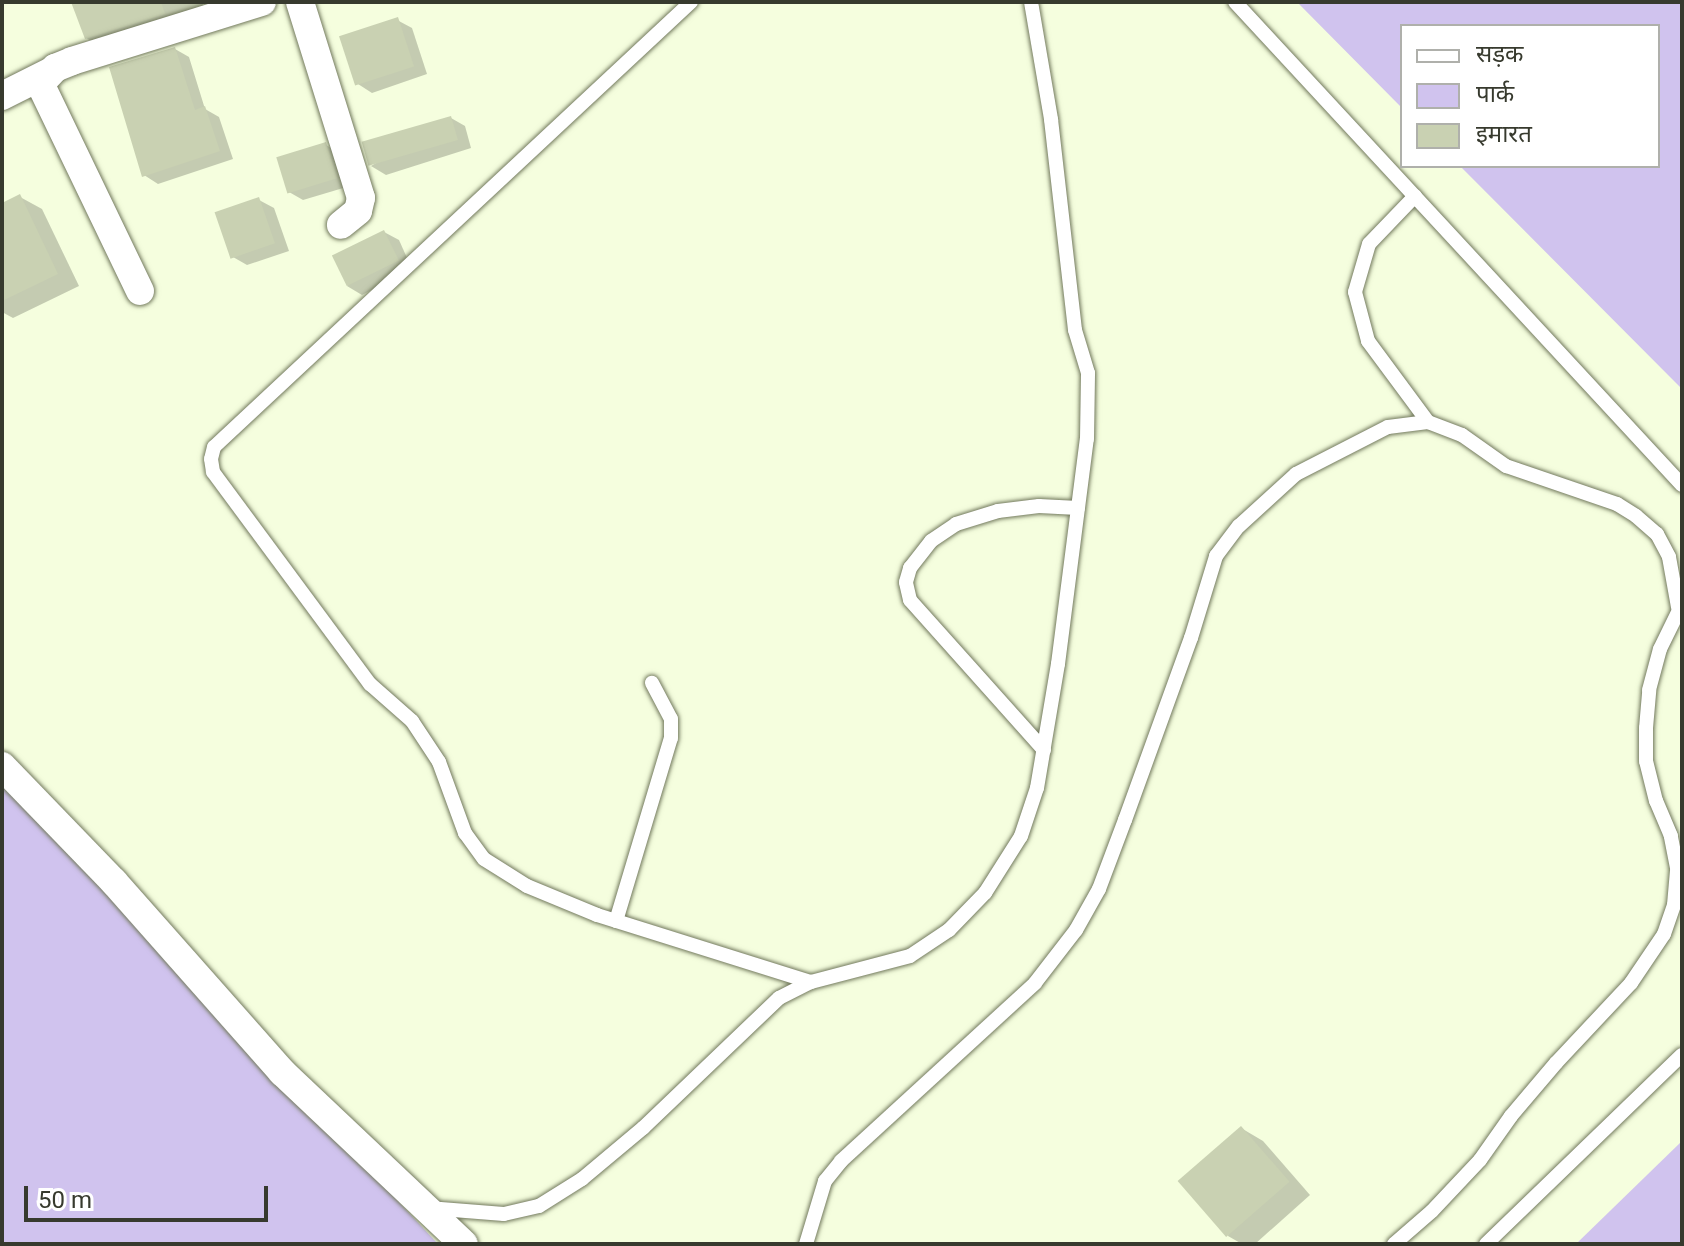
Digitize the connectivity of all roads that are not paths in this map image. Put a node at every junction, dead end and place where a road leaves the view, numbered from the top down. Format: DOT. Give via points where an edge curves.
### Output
graph roads {
  1 [pos="262,2"];
  2 [pos="300,2"];
  3 [pos="691,2"];
  4 [pos="1031,2"];
  5 [pos="1235,2"];
  6 [pos="50,72"];
  7 [pos="2,96"];
  8 [pos="1415,196"];
  9 [pos="341,225"];
  10 [pos="140,291"];
  11 [pos="1428,422"];
  12 [pos="1682,485"];
  13 [pos="1078,508"];
  14 [pos="1680,605"];
  15 [pos="652,683"];
  16 [pos="1044,750"];
  17 [pos="2,766"];
  18 [pos="616,921"];
  19 [pos="811,982"];
  20 [pos="1682,1055"];
  21 [pos="423,1207"];
  22 [pos="464,1244"];
  23 [pos="806,1244"];
  24 [pos="1394,1244"];
  25 [pos="1486,1244"];
  1 -- 6 [label="street"];
  2 -- 9 [label="street" via="361,198 358,211"];
  3 -- 18 [label="lane" via="214,447 211,459 213,472 370,684 412,721 439,762 465,833 484,859 527,886"];
  4 -- 13 [label="lane" via="1051,119 1075,330 1088,373"];
  5 -- 8 [label="lane"];
  6 -- 7 [label="street"];
  6 -- 10 [label="street" via="43,89"];
  8 -- 11 [label="lane" via="1369,244 1355,292 1368,341"];
  8 -- 12 [label="lane"];
  11 -- 14 [label="lane" via="1462,435 1506,466 1617,504 1636,516 1657,534 1669,557"];
  11 -- 23 [label="lane" via="1388,427 1296,474 1239,526 1216,556 1125,820 1099,889 1076,930 1035,983 841,1161 825,1181"];
  13 -- 16 [label="lane"];
  13 -- 16 [label="lane" via="1012,509 956,524 931,541 906,582 910,600"];
  14 -- 24 [label="lane" via="1653,676 1646,728 1646,761 1677,868 1674,905 1664,934 1631,983 1556,1063 1480,1160"];
  15 -- 18 [label="lane" via="671,719 671,738"];
  16 -- 19 [label="lane" via="1021,836 985,893 949,930 910,956"];
  17 -- 21 [label="street" via="114,882 282,1072"];
  18 -- 19 [label="lane"];
  19 -- 21 [label="lane" via="779,998 643,1128 582,1179 539,1206 504,1214"];
  20 -- 25 [label="lane"];
  21 -- 22 [label="street"];
}
